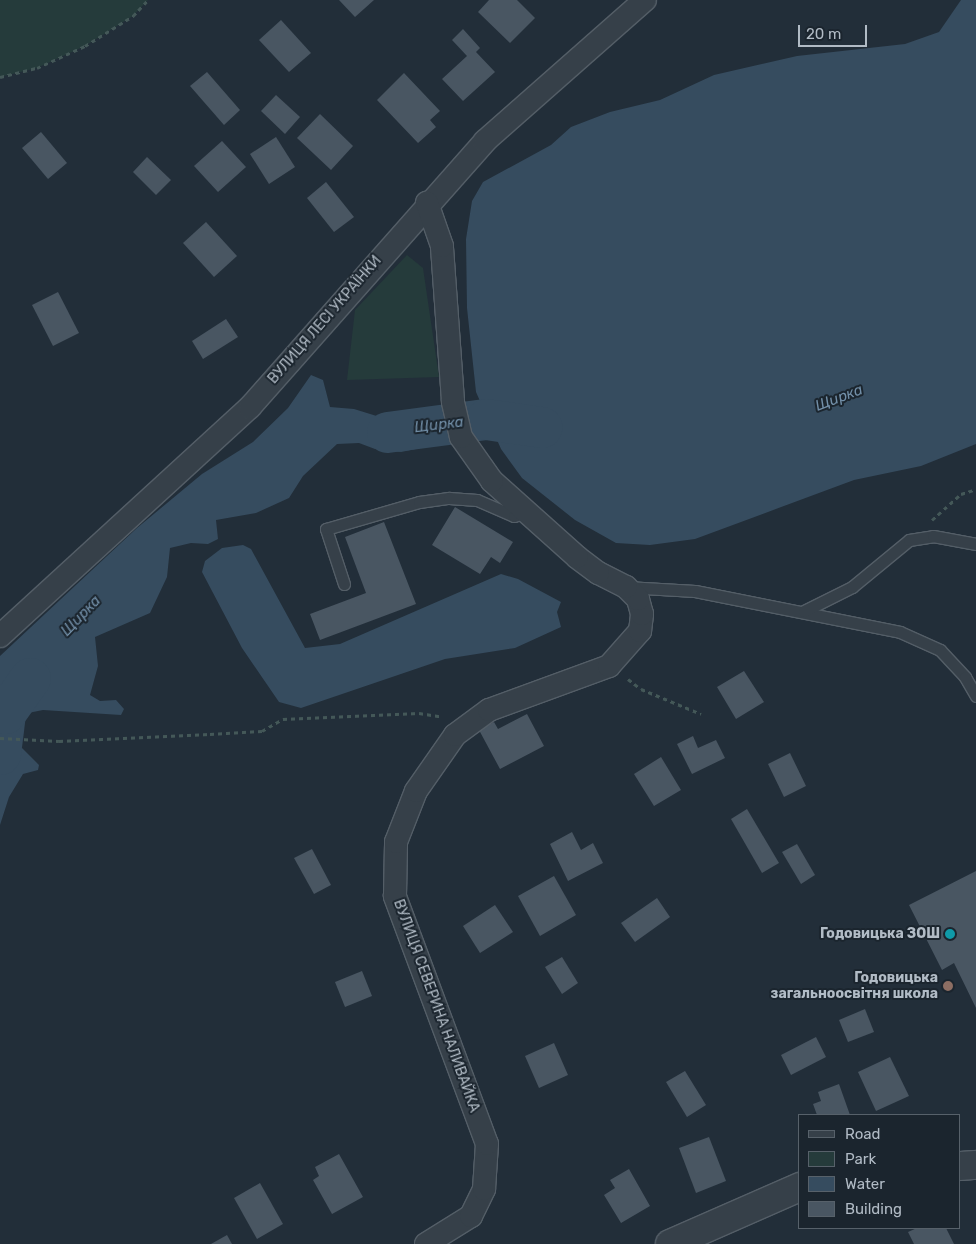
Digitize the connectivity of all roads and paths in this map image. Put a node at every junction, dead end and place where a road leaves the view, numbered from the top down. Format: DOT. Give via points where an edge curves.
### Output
graph roads {
  1 [pos="148,0"];
  2 [pos="645,0"];
  3 [pos="0,77"];
  4 [pos="427,203"];
  5 [pos="976,489"];
  6 [pos="526,512"];
  7 [pos="909,540"];
  8 [pos="976,544"];
  9 [pos="344,584"];
  10 [pos="626,587"];
  11 [pos="804,611"];
  12 [pos="0,636"];
  13 [pos="609,666"];
  14 [pos="976,696"];
  15 [pos="701,714"];
  16 [pos="473,722"];
  17 [pos="0,738"];
  18 [pos="976,1165"];
  19 [pos="961,1166"];
  20 [pos="798,1188"];
  21 [pos="426,1244"];
  22 [pos="670,1244"];
  1 -- 3 [label="path" via="133,16 85,46 37,68"];
  2 -- 4 [label="street, ВУЛИЦЯ ЛЕСІ УКРАЇНКИ" via="485,141"];
  4 -- 6 [label="street, ВУЛИЦЯ СЕВЕРИНА НАЛИВАЙКА" via="442,246 453,401 461,437 492,481"];
  4 -- 12 [label="street, ВУЛИЦЯ ЛЕСІ УКРАЇНКИ" via="250,407"];
  5 -- 7 [label="path" via="962,494"];
  6 -- 9 [label="lane" via="514,516 477,500 449,498 419,502 326,529"];
  6 -- 10 [label="street, ВУЛИЦЯ СЕВЕРИНА НАЛИВАЙКА" via="598,573"];
  7 -- 8 [label="lane" via="933,536"];
  7 -- 11 [label="lane" via="852,587"];
  10 -- 11 [label="lane" via="668,588"];
  10 -- 13 [label="street, ВУЛИЦЯ СЕВЕРИНА НАЛИВАЙКА" via="638,599 642,614 640,631"];
  11 -- 14 [label="lane" via="900,632 928,642 950,659"];
  13 -- 15 [label="path" via="641,689"];
  13 -- 16 [label="street, ВУЛИЦЯ СЕВЕРИНА НАЛИВАЙКА" via="489,710"];
  16 -- 17 [label="path" via="419,713 283,720 262,731 59,741"];
  16 -- 21 [label="street, ВУЛИЦЯ СЕВЕРИНА НАЛИВАЙКА" via="455,735 416,790 396,842 395,896 487,1144 484,1189 471,1216"];
  18 -- 19 [label="street"];
  20 -- 22 [label="street"];
}
